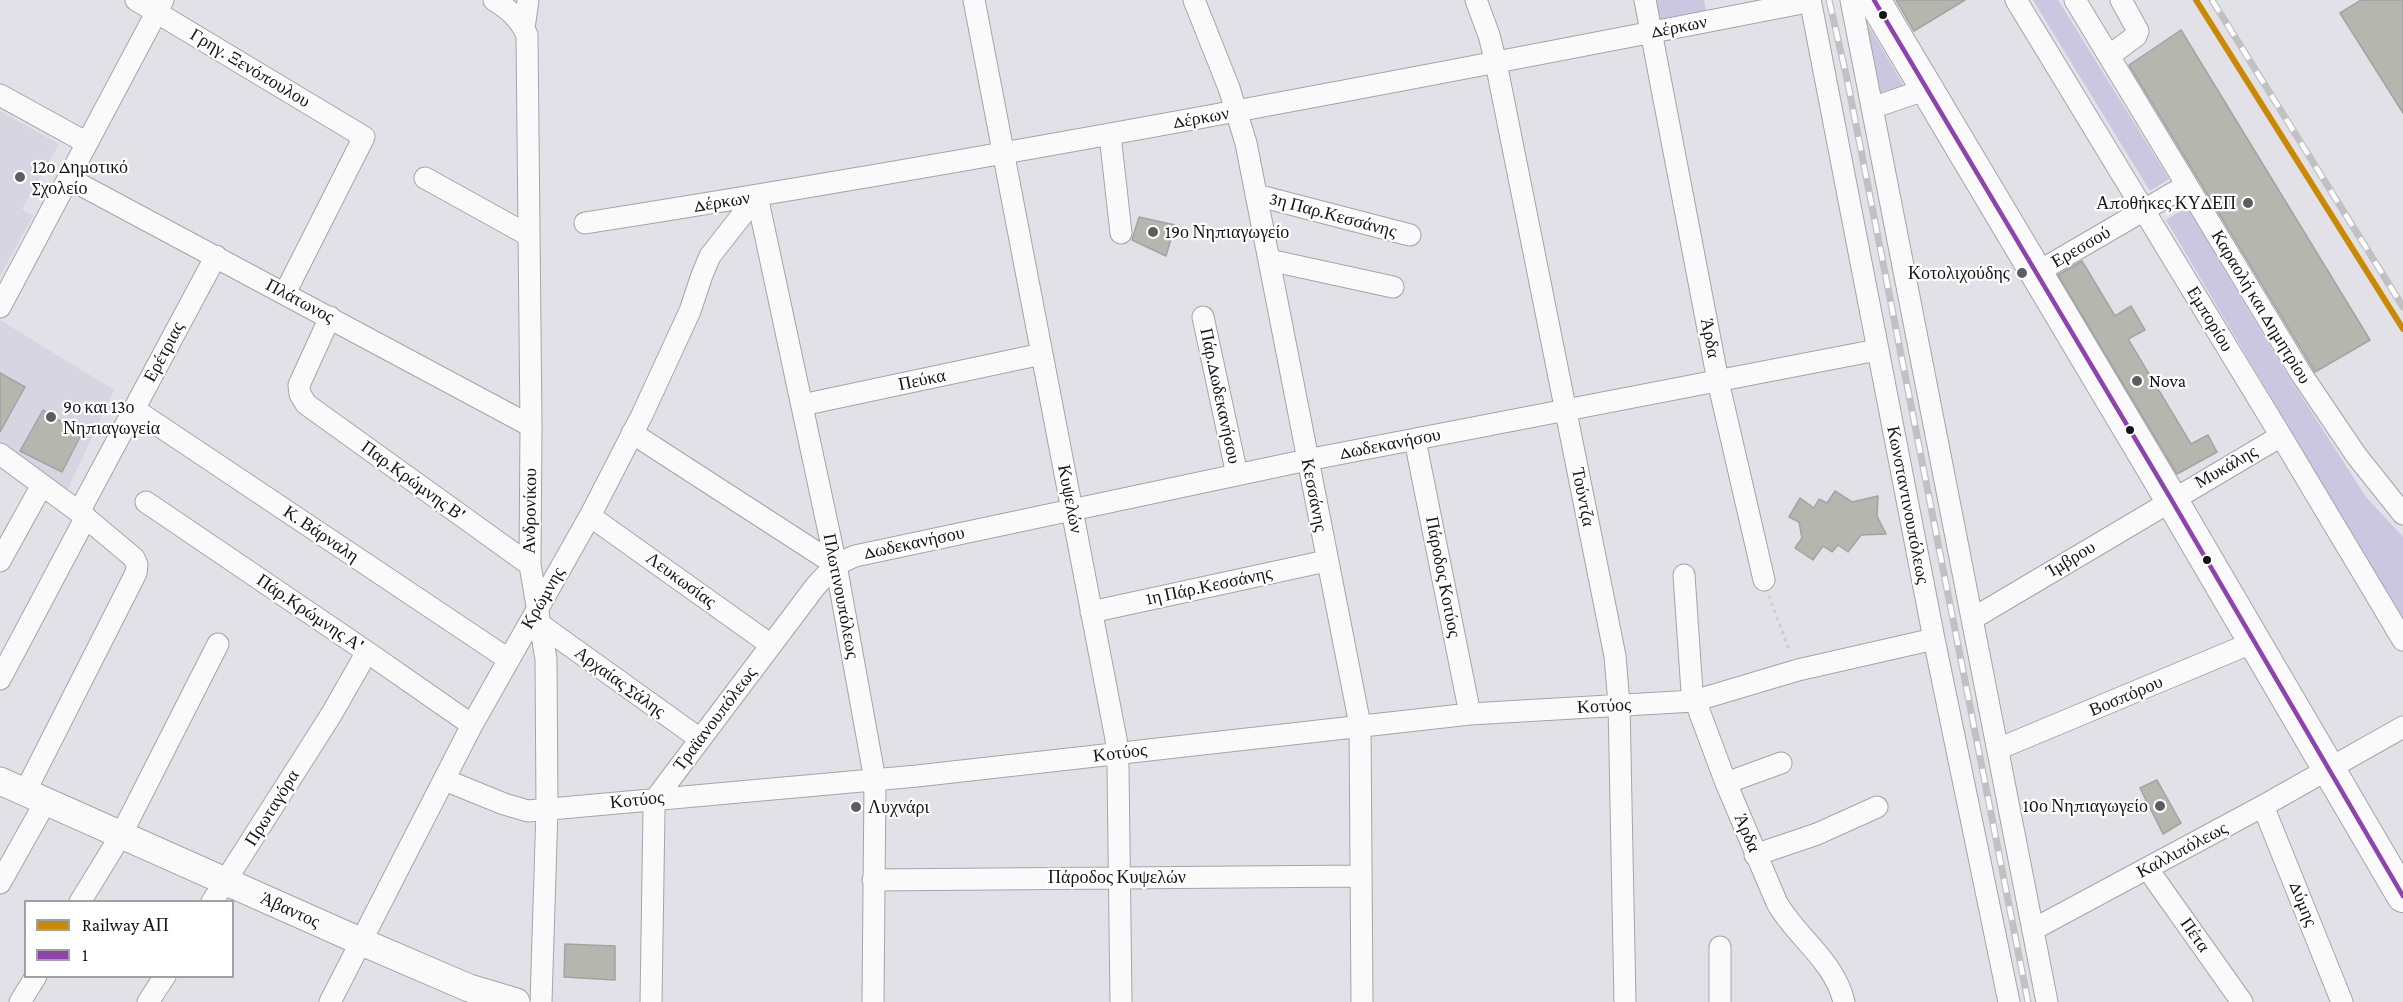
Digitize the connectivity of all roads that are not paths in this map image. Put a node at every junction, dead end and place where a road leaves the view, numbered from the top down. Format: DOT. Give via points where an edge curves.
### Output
graph roads {
  1 [pos="136,0"];
  2 [pos="494,0"];
  3 [pos="974,0"];
  4 [pos="1194,0"];
  5 [pos="1476,0"];
  6 [pos="1644,0"];
  7 [pos="1851,0"];
  8 [pos="1874,0"];
  9 [pos="2016,0"];
  10 [pos="2075,0"];
  11 [pos="2121,0"];
  12 [pos="1806,4"];
  13 [pos="159,6"];
  14 [pos="524,16"];
  15 [pos="1652,33"];
  16 [pos="2109,56"];
  17 [pos="1496,63"];
  18 [pos="1927,88"];
  19 [pos="0,95"];
  20 [pos="1872,108"];
  21 [pos="1238,112"];
  22 [pos="1110,135"];
  23 [pos="87,143"];
  24 [pos="1003,153"];
  25 [pos="68,178"];
  26 [pos="425,178"];
  27 [pos="2187,185"];
  28 [pos="1256,195"];
  29 [pos="757,196"];
  30 [pos="2144,210"];
  31 [pos="585,223"];
  32 [pos="1121,233"];
  33 [pos="528,235"];
  34 [pos="1410,235"];
  35 [pos="216,256"];
  36 [pos="1269,260"];
  37 [pos="2036,273"];
  38 [pos="1393,287"];
  39 [pos="285,293"];
  40 [pos="0,307"];
  41 [pos="330,317"];
  42 [pos="1203,317"];
  43 [pos="1877,350"];
  44 [pos="1042,354"];
  45 [pos="1718,381"];
  46 [pos="802,405"];
  47 [pos="134,409"];
  48 [pos="1565,411"];
  49 [pos="531,426"];
  50 [pos="632,433"];
  51 [pos="2281,436"];
  52 [pos="1415,440"];
  53 [pos="0,454"];
  54 [pos="1307,460"];
  55 [pos="1237,475"];
  56 [pos="42,485"];
  57 [pos="2171,499"];
  58 [pos="146,502"];
  59 [pos="1072,510"];
  60 [pos="2403,514"];
  61 [pos="82,515"];
  62 [pos="590,516"];
  63 [pos="0,561"];
  64 [pos="1326,561"];
  65 [pos="530,565"];
  66 [pos="836,565"];
  67 [pos="1684,575"];
  68 [pos="1764,580"];
  69 [pos="1091,612"];
  70 [pos="539,617"];
  71 [pos="1972,619"];
  72 [pos="1934,639"];
  73 [pos="2403,640"];
  74 [pos="2254,642"];
  75 [pos="218,644"];
  76 [pos="771,645"];
  77 [pos="367,652"];
  78 [pos="508,659"];
  79 [pos="0,679"];
  80 [pos="1694,701"];
  81 [pos="1619,704"];
  82 [pos="1470,714"];
  83 [pos="1360,725"];
  84 [pos="472,726"];
  85 [pos="2403,727"];
  86 [pos="700,739"];
  87 [pos="1998,749"];
  88 [pos="1117,753"];
  89 [pos="1781,763"];
  90 [pos="2329,769"];
  91 [pos="445,780"];
  92 [pos="875,780"];
  93 [pos="0,781"];
  94 [pos="1726,783"];
  95 [pos="36,797"];
  96 [pos="656,798"];
  97 [pos="2263,806"];
  98 [pos="1877,807"];
  99 [pos="547,809"];
  100 [pos="121,835"];
  101 [pos="1755,855"];
  102 [pos="2148,868"];
  103 [pos="1119,876"];
  104 [pos="1361,876"];
  105 [pos="873,880"];
  106 [pos="0,883"];
  107 [pos="219,891"];
  108 [pos="2403,896"];
  109 [pos="81,900"];
  110 [pos="2034,930"];
  111 [pos="362,942"];
  112 [pos="1720,947"];
  113 [pos="35,978"];
  114 [pos="164,978"];
  115 [pos="20,1002"];
  116 [pos="148,1002"];
  117 [pos="330,1002"];
  118 [pos="515,1002"];
  119 [pos="541,1002"];
  120 [pos="651,1002"];
  121 [pos="873,1002"];
  122 [pos="1121,1002"];
  123 [pos="1362,1002"];
  124 [pos="1625,1002"];
  125 [pos="1720,1002"];
  126 [pos="1844,1002"];
  127 [pos="2009,1002"];
  128 [pos="2047,1002"];
  129 [pos="2242,1002"];
  130 [pos="2342,1002"];
  1 -- 13 [label="street, Γρηγ. Ξενόπουλου"];
  2 -- 14 [label="street"];
  3 -- 24 [label="street, Κυψελών"];
  4 -- 21 [label="street, Κεσσάνης"];
  5 -- 17 [label="street, Τούντζα"];
  6 -- 15 [label="street, Άρδα"];
  7 -- 20 [label="street"];
  8 -- 18 [label="highway"];
  9 -- 30 [label="street, Εμπορίου"];
  10 -- 16 [label="street, Καραολή και Δημητρίου"];
  11 -- 16 [label="street" via="2138,31"];
  12 -- 15 [label="street, Δέρκων"];
  12 -- 43 [label="street, Κωνσταντινουπόλεως"];
  13 -- 23 [label="street"];
  13 -- 39 [label="street, Γρηγ. Ξενόπουλου" via="364,137"];
  14 -- 33 [label="street, Ανδρονίκου"];
  15 -- 17 [label="street, Δέρκων"];
  15 -- 45 [label="street, Άρδα"];
  16 -- 27 [label="street, Καραολή και Δημητρίου"];
  17 -- 21 [label="street, Δέρκων"];
  17 -- 48 [label="street, Τούντζα"];
  18 -- 20 [label="street"];
  18 -- 37 [label="highway"];
  19 -- 23 [label="street"];
  20 -- 71 [label="street"];
  21 -- 22 [label="street, Δέρκων"];
  21 -- 28 [label="street, Κεσσάνης"];
  22 -- 24 [label="street, Δέρκων"];
  22 -- 32 [label="street"];
  23 -- 25 [label="street"];
  24 -- 29 [label="street, Δέρκων"];
  24 -- 44 [label="street, Κυψελών"];
  25 -- 35 [label="street, Πλάτωνος"];
  25 -- 40 [label="street"];
  26 -- 33 [label="street"];
  27 -- 30 [label="street, Ερεσσού"];
  27 -- 60 [label="street, Καραολή και Δημητρίου" via="2327,414"];
  28 -- 34 [label="street, 3η Παρ.Κεσσάνης"];
  28 -- 36 [label="street, Κεσσάνης"];
  29 -- 31 [label="street, Δέρκων"];
  29 -- 46 [label="street, Πλωτινουπόλεως"];
  29 -- 50 [label="street, Κρώμνης" via="711,256 690,311"];
  30 -- 37 [label="street, Ερεσσού"];
  30 -- 51 [label="street, Εμπορίου"];
  33 -- 49 [label="street, Ανδρονίκου"];
  35 -- 39 [label="street, Πλάτωνος"];
  35 -- 47 [label="street, Ερέτριας"];
  36 -- 38 [label="street"];
  36 -- 54 [label="street, Κεσσάνης"];
  37 -- 57 [label="highway"];
  39 -- 41 [label="street, Πλάτωνος"];
  41 -- 49 [label="street, Πλάτωνος"];
  41 -- 65 [label="street, Παρ.Κρώμνης Β'" via="299,385 306,404"];
  42 -- 55 [label="street, Πάρ.Δωδεκανήσου"];
  43 -- 45 [label="street, Δωδεκανήσου"];
  43 -- 72 [label="street, Κωνσταντινουπόλεως"];
  44 -- 46 [label="street, Πεύκα"];
  44 -- 59 [label="street, Κυψελών"];
  45 -- 48 [label="street, Δωδεκανήσου"];
  45 -- 68 [label="street, Άρδα"];
  46 -- 66 [label="street, Πλωτινουπόλεως"];
  47 -- 61 [label="street, Ερέτριας"];
  47 -- 78 [label="street, Κ. Βάρναλη"];
  48 -- 52 [label="street, Δωδεκανήσου"];
  48 -- 81 [label="street, Τούντζα" via="1615,656"];
  49 -- 65 [label="street, Ανδρονίκου"];
  50 -- 62 [label="street, Κρώμνης"];
  50 -- 66 [label="street"];
  51 -- 57 [label="street, Μυκάλης"];
  51 -- 73 [label="street, Εμπορίου"];
  52 -- 54 [label="street, Δωδεκανήσου"];
  52 -- 82 [label="street, Πάροδος Κοτύος"];
  53 -- 56 [label="street"];
  54 -- 55 [label="street, Δωδεκανήσου"];
  54 -- 64 [label="street, Κεσσάνης"];
  55 -- 59 [label="street, Δωδεκανήσου"];
  56 -- 61 [label="street"];
  56 -- 63 [label="street"];
  57 -- 71 [label="street, Ίμβρου"];
  57 -- 74 [label="highway"];
  58 -- 77 [label="street, Πάρ.Κρώμνης Α'"];
  59 -- 66 [label="street, Δωδεκανήσου" via="855,556"];
  59 -- 69 [label="street, Κυψελών"];
  61 -- 79 [label="street, Ερέτριας"];
  61 -- 95 [label="street" via="138,565"];
  62 -- 70 [label="street, Κρώμνης"];
  62 -- 76 [label="street, Λευκωσίας"];
  64 -- 69 [label="street, 1η Πάρ.Κεσσάνης"];
  64 -- 83 [label="street, Κεσσάνης"];
  65 -- 70 [label="street, Ανδρονίκου"];
  66 -- 76 [label="street, Τραϊανουπόλεως"];
  66 -- 92 [label="street, Πλωτινουπόλεως"];
  67 -- 80 [label="street, Άρδα"];
  69 -- 88 [label="street, Κυψελών"];
  70 -- 78 [label="street, Κρώμνης"];
  70 -- 86 [label="street, Αρχαίας Σάλης"];
  70 -- 99 [label="street, Ανδρονίκου" via="546,659"];
  71 -- 87 [label="street"];
  72 -- 80 [label="street, Κοτύος" via="1798,670"];
  72 -- 127 [label="street, Κωνσταντινουπόλεως"];
  74 -- 87 [label="street, Βοσπόρου"];
  74 -- 90 [label="highway"];
  75 -- 100 [label="street"];
  76 -- 86 [label="street, Τραϊανουπόλεως"];
  77 -- 84 [label="street, Πάρ.Κρώμνης Α'"];
  77 -- 107 [label="street, Πρωταγόρα"];
  78 -- 84 [label="street, Κρώμνης"];
  80 -- 81 [label="street, Κοτύος"];
  80 -- 94 [label="street, Άρδα"];
  81 -- 82 [label="street, Κοτύος"];
  81 -- 124 [label="street, Τούντζα"];
  82 -- 83 [label="street, Κοτύος"];
  83 -- 88 [label="street, Κοτύος"];
  83 -- 104 [label="street, Κεσσάνης"];
  84 -- 91 [label="street, Κρώμνης"];
  85 -- 90 [label="street, Καλλιπόλεως"];
  86 -- 96 [label="street, Τραϊανουπόλεως"];
  87 -- 110 [label="street"];
  88 -- 92 [label="street, Κοτύος"];
  88 -- 103 [label="street, Κυψελών"];
  89 -- 94 [label="street"];
  90 -- 97 [label="street, Καλλιπόλεως"];
  90 -- 108 [label="highway"];
  91 -- 99 [label="street, Κοτύος" via="528,811"];
  91 -- 111 [label="street, Κρώμνης"];
  92 -- 96 [label="street, Κοτύος"];
  92 -- 105 [label="street, Πλωτινουπόλεως"];
  93 -- 95 [label="main road, Άβαντος"];
  94 -- 101 [label="street, Άρδα"];
  95 -- 100 [label="main road, Άβαντος"];
  95 -- 106 [label="street"];
  96 -- 99 [label="street, Κοτύος"];
  96 -- 120 [label="street"];
  97 -- 102 [label="street, Καλλιπόλεως"];
  97 -- 130 [label="street, Δύμης"];
  98 -- 101 [label="street" via="1817,834"];
  99 -- 119 [label="street, Ανδρονίκου"];
  100 -- 107 [label="main road, Άβαντος"];
  100 -- 109 [label="street"];
  101 -- 126 [label="street, Άρδα" via="1782,911 1824,960 1839,984"];
  102 -- 110 [label="street, Καλλιπόλεως"];
  102 -- 129 [label="street, Πέτα"];
  103 -- 104 [label="street, Πάροδος Κυψελών"];
  103 -- 105 [label="street, Πάροδος Κυψελών"];
  103 -- 122 [label="street, Κυψελών"];
  104 -- 123 [label="street, Κεσσάνης"];
  105 -- 121 [label="street, Πλωτινουπόλεως"];
  107 -- 111 [label="main road, Άβαντος"];
  110 -- 128 [label="street"];
  111 -- 117 [label="street, Κρώμνης"];
  111 -- 118 [label="main road, Άβαντος" via="469,988"];
  112 -- 125 [label="street"];
  113 -- 115 [label="street"];
  114 -- 116 [label="street"];
}
